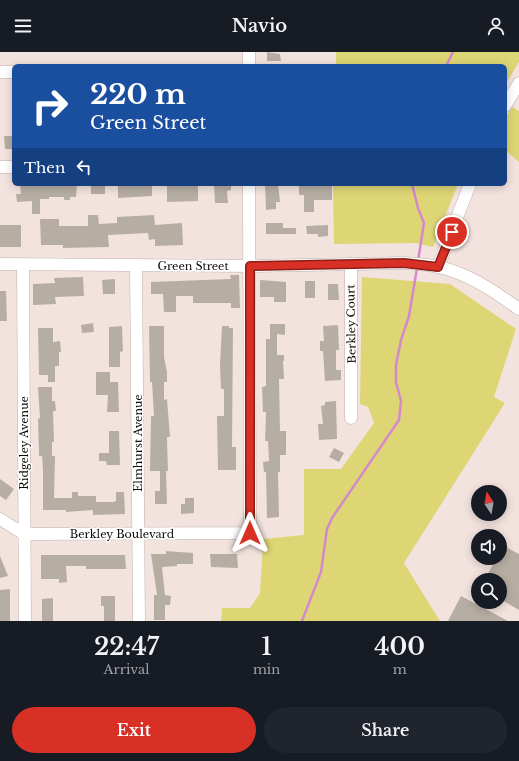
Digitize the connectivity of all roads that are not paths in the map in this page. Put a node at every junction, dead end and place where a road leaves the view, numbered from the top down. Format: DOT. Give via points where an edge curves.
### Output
graph roads {
  1 [pos="249,52"];
  2 [pos="249,64"];
  3 [pos="0,72"];
  4 [pos="12,72"];
  5 [pos="519,82"];
  6 [pos="507,103"];
  7 [pos="0,167"];
  8 [pos="12,167"];
  9 [pos="249,186"];
  10 [pos="469,186"];
  11 [pos="0,264"];
  12 [pos="23,264"];
  13 [pos="351,264"];
  14 [pos="136,265"];
  15 [pos="250,266"];
  16 [pos="432,266"];
  17 [pos="519,310"];
  18 [pos="351,418"];
  19 [pos="0,519"];
  20 [pos="24,534"];
  21 [pos="138,534"];
  22 [pos="25,621"];
  23 [pos="139,621"];
  1 -- 2 [label="street"];
  3 -- 4 [label="street"];
  5 -- 6 [label="street"];
  7 -- 8 [label="street"];
  9 -- 15 [label="street"];
  10 -- 16 [label="street"];
  11 -- 12 [label="street, Green Street"];
  12 -- 14 [label="street, Green Street"];
  12 -- 20 [label="street, Ridgeley Avenue"];
  13 -- 15 [label="street, Green Street"];
  13 -- 16 [label="street, Green Street" via="404,263"];
  13 -- 18 [label="street, Berkley Court"];
  14 -- 15 [label="street, Green Street"];
  14 -- 21 [label="street, Elmhurst Avenue"];
  15 -- 21 [label="street, Berkley Boulevard" via="250,533"];
  16 -- 17 [label="street, Green Street" via="466,276"];
  19 -- 20 [label="street"];
  20 -- 21 [label="street, Berkley Boulevard"];
  20 -- 22 [label="street, Ridgeley Avenue"];
  21 -- 23 [label="street, Elmhurst Avenue"];
}
